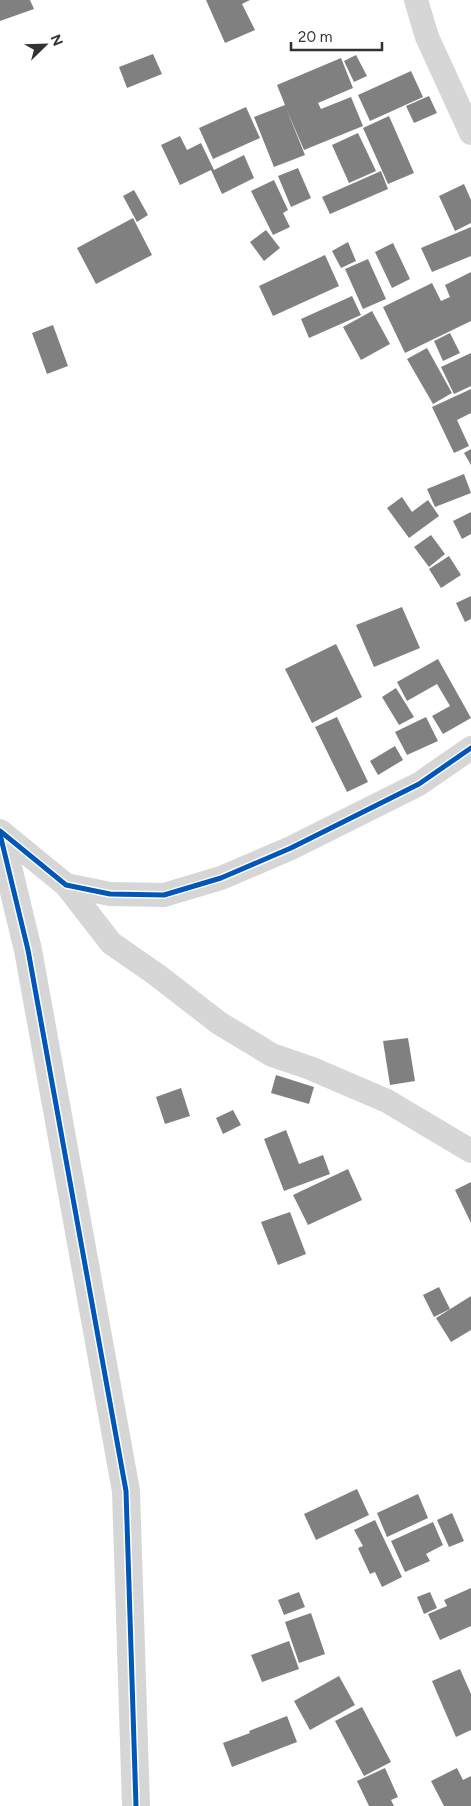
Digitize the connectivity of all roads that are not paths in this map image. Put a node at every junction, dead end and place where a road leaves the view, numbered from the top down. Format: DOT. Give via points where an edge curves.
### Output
graph roads {
  1 [pos="416,0"];
  2 [pos="471,133"];
  3 [pos="471,748"];
  4 [pos="0,832"];
  5 [pos="66,884"];
  6 [pos="471,1151"];
  7 [pos="136,1806"];
  1 -- 2 [label="street" via="427,37"];
  3 -- 5 [label="street" via="419,784 291,848 221,878 164,895 110,894"];
  4 -- 5 [label="street"];
  4 -- 7 [label="street" via="28,950 126,1491"];
  5 -- 6 [label="street" via="111,943 219,1023 272,1055 387,1101"];
}
